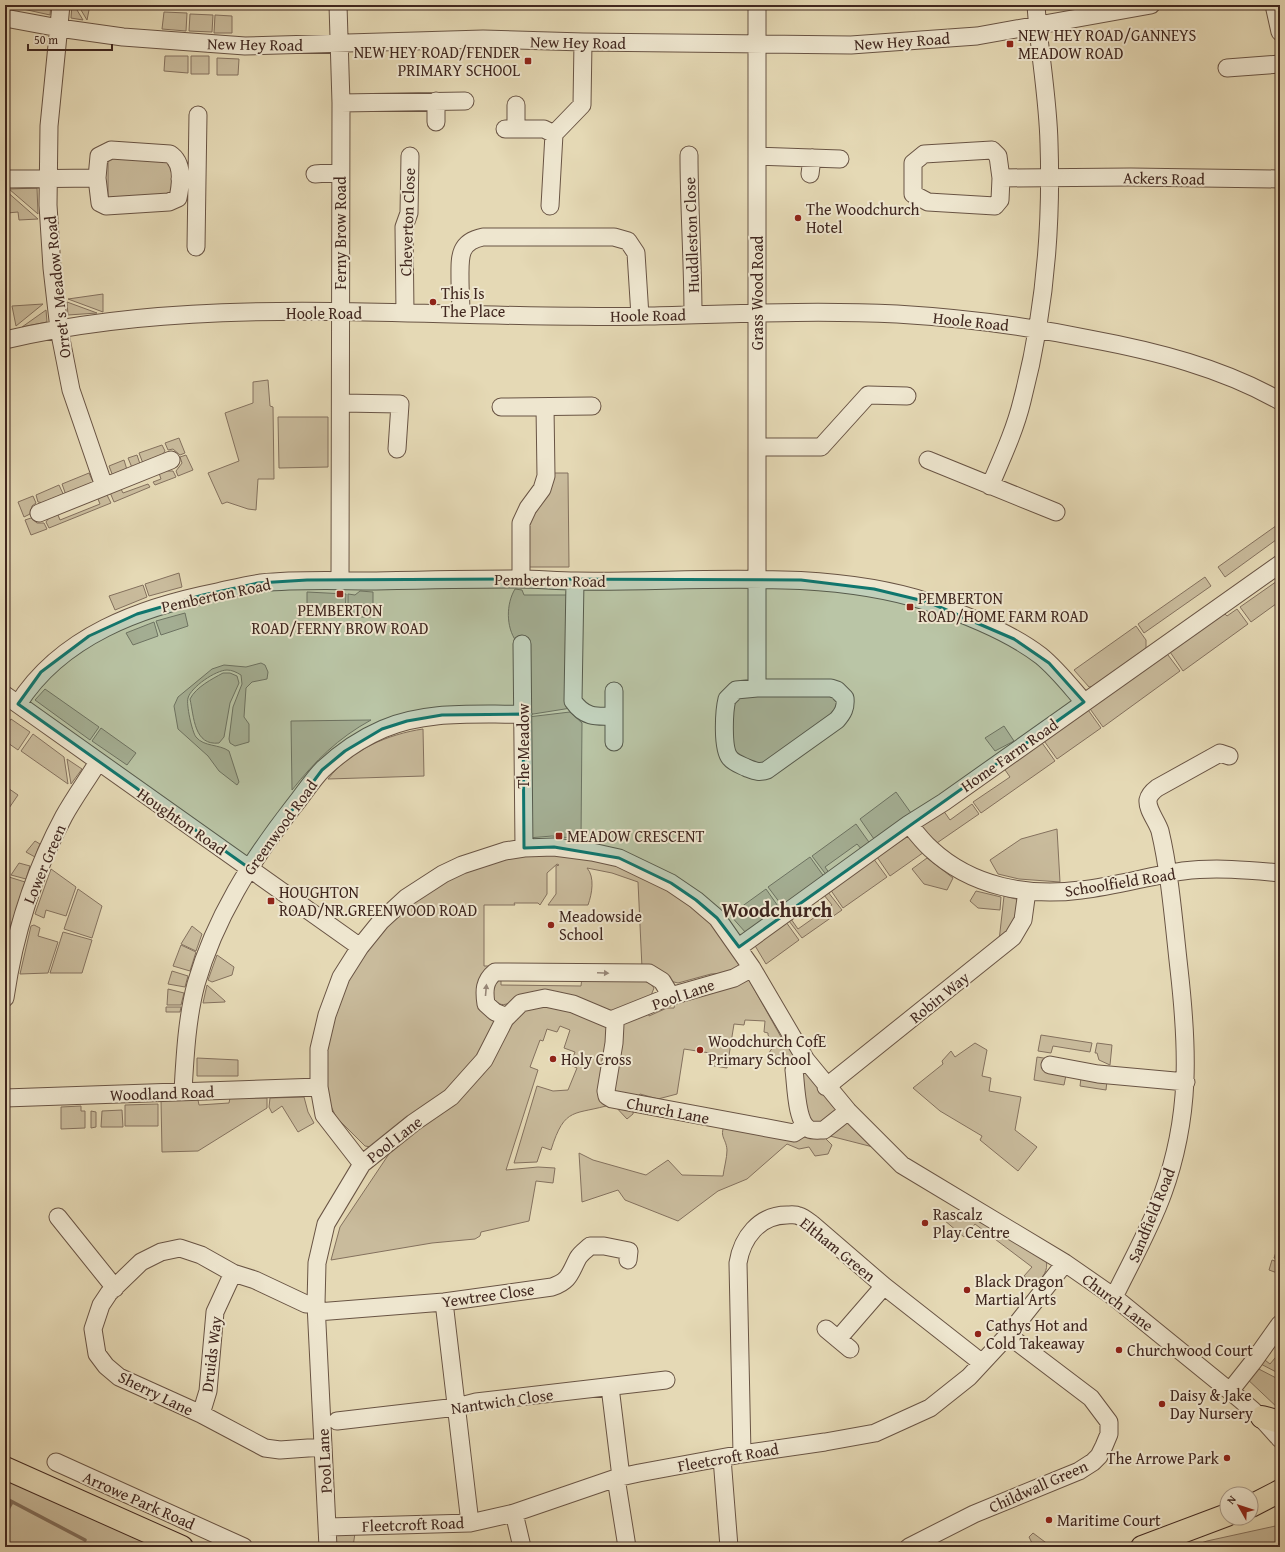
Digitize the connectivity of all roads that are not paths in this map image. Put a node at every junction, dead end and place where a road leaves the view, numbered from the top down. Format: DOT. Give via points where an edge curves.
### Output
graph roads {
  1 [pos="61,5"];
  2 [pos="338,5"];
  3 [pos="757,5"];
  4 [pos="1036,5"];
  5 [pos="1151,5"];
  6 [pos="1274,5"];
  7 [pos="5,18"];
  8 [pos="1037,26"];
  9 [pos="59,28"];
  10 [pos="1280,32"];
  11 [pos="583,42"];
  12 [pos="338,44"];
  13 [pos="756,44"];
  14 [pos="1280,64"];
  15 [pos="1227,68"];
  16 [pos="436,101"];
  17 [pos="465,101"];
  18 [pos="341,103"];
  19 [pos="516,105"];
  20 [pos="198,115"];
  21 [pos="436,122"];
  22 [pos="554,134"];
  23 [pos="690,155"];
  24 [pos="409,156"];
  25 [pos="757,156"];
  26 [pos="840,158"];
  27 [pos="340,172"];
  28 [pos="315,174"];
  29 [pos="48,178"];
  30 [pos="97,178"];
  31 [pos="1001,178"];
  32 [pos="1049,178"];
  33 [pos="5,179"];
  34 [pos="180,179"];
  35 [pos="197,180"];
  36 [pos="1280,180"];
  37 [pos="550,206"];
  38 [pos="196,247"];
  39 [pos="340,312"];
  40 [pos="405,312"];
  41 [pos="758,312"];
  42 [pos="461,314"];
  43 [pos="693,315"];
  44 [pos="640,316"];
  45 [pos="58,329"];
  46 [pos="1038,329"];
  47 [pos="5,340"];
  48 [pos="907,396"];
  49 [pos="1280,401"];
  50 [pos="342,403"];
  51 [pos="592,406"];
  52 [pos="501,407"];
  53 [pos="545,407"];
  54 [pos="757,447"];
  55 [pos="397,449"];
  56 [pos="171,460"];
  57 [pos="928,460"];
  58 [pos="104,486"];
  59 [pos="990,486"];
  60 [pos="1056,512"];
  61 [pos="39,513"];
  62 [pos="1280,564"];
  63 [pos="521,579"];
  64 [pos="756,580"];
  65 [pos="340,581"];
  66 [pos="575,581"];
  67 [pos="522,644"];
  68 [pos="757,688"];
  69 [pos="614,691"];
  70 [pos="12,699"];
  71 [pos="1084,702"];
  72 [pos="524,714"];
  73 [pos="613,716"];
  74 [pos="614,742"];
  75 [pos="1228,756"];
  76 [pos="98,762"];
  77 [pos="909,824"];
  78 [pos="524,848"];
  79 [pos="249,868"];
  80 [pos="1280,873"];
  81 [pos="1166,874"];
  82 [pos="1027,891"];
  83 [pos="360,947"];
  84 [pos="739,947"];
  85 [pos="752,968"];
  86 [pos="671,996"];
  87 [pos="5,998"];
  88 [pos="507,1017"];
  89 [pos="612,1020"];
  90 [pos="806,1060"];
  91 [pos="1050,1066"];
  92 [pos="1186,1082"];
  93 [pos="826,1086"];
  94 [pos="319,1087"];
  95 [pos="184,1091"];
  96 [pos="5,1098"];
  97 [pos="848,1111"];
  98 [pos="805,1126"];
  99 [pos="362,1164"];
  100 [pos="58,1217"];
  101 [pos="632,1254"];
  102 [pos="1065,1263"];
  103 [pos="233,1273"];
  104 [pos="884,1286"];
  105 [pos="115,1288"];
  106 [pos="1114,1297"];
  107 [pos="444,1302"];
  108 [pos="316,1308"];
  109 [pos="1280,1324"];
  110 [pos="1008,1335"];
  111 [pos="838,1339"];
  112 [pos="982,1363"];
  113 [pos="666,1380"];
  114 [pos="610,1388"];
  115 [pos="1230,1391"];
  116 [pos="457,1407"];
  117 [pos="201,1414"];
  118 [pos="1271,1419"];
  119 [pos="337,1421"];
  120 [pos="1280,1439"];
  121 [pos="322,1447"];
  122 [pos="742,1454"];
  123 [pos="722,1458"];
  124 [pos="56,1462"];
  125 [pos="5,1468"];
  126 [pos="619,1477"];
  127 [pos="1280,1491"];
  128 [pos="1259,1502"];
  129 [pos="1280,1507"];
  130 [pos="1259,1509"];
  131 [pos="514,1513"];
  132 [pos="1219,1518"];
  133 [pos="470,1523"];
  134 [pos="328,1527"];
  135 [pos="182,1547"];
  136 [pos="244,1547"];
  137 [pos="328,1547"];
  138 [pos="522,1547"];
  139 [pos="627,1547"];
  140 [pos="729,1547"];
  141 [pos="909,1547"];
  142 [pos="1142,1547"];
  1 -- 9 [label="street, Orret's Meadow Road"];
  2 -- 12 [label="street, Ferny Brow Road"];
  3 -- 13 [label="street, Grass Wood Road"];
  4 -- 8 [label="street"];
  5 -- 8 [label="street, New Hey Road"];
  6 -- 10 [label="street"];
  7 -- 9 [label="street, New Hey Road"];
  8 -- 13 [label="street, New Hey Road" via="977,36 851,45"];
  8 -- 32 [label="street" via="1046,96"];
  9 -- 12 [label="street, New Hey Road" via="124,37 245,46"];
  9 -- 29 [label="street, Orret's Meadow Road" via="49,119"];
  11 -- 12 [label="street, New Hey Road" via="483,39"];
  11 -- 13 [label="street, New Hey Road"];
  11 -- 22 [label="street" via="582,105"];
  12 -- 18 [label="street, Ferny Brow Road"];
  13 -- 25 [label="street, Grass Wood Road"];
  14 -- 15 [label="street"];
  16 -- 17 [label="street"];
  16 -- 18 [label="street"];
  16 -- 21 [label="street"];
  18 -- 27 [label="street, Ferny Brow Road"];
  19 -- 22 [label="street" via="510,129 544,129"];
  20 -- 35 [label="street"];
  22 -- 37 [label="street"];
  23 -- 43 [label="street, Huddleston Close"];
  24 -- 40 [label="street, Cheverton Close" via="409,213 404,227"];
  25 -- 26 [label="street" via="811,166"];
  25 -- 41 [label="street, Grass Wood Road"];
  27 -- 28 [label="street"];
  27 -- 39 [label="street, Ferny Brow Road"];
  29 -- 30 [label="street"];
  29 -- 33 [label="street"];
  29 -- 45 [label="street, Orret's Meadow Road" via="51,260"];
  30 -- 34 [label="street" via="100,202 106,206 169,202 178,198"];
  30 -- 34 [label="street" via="99,156 111,150 170,154 177,158"];
  31 -- 31 [label="street" via="1000,200 995,206 928,202 913,194 913,163 924,154 992,150 998,156"];
  31 -- 32 [label="street, Ackers Road"];
  32 -- 36 [label="street, Ackers Road"];
  32 -- 46 [label="street" via="1049,224"];
  34 -- 35 [label="street"];
  35 -- 38 [label="street"];
  39 -- 40 [label="street, Hoole Road"];
  39 -- 45 [label="street, Hoole Road" via="183,314"];
  39 -- 50 [label="street, Ferny Brow Road"];
  40 -- 42 [label="street, Hoole Road"];
  41 -- 43 [label="street, Hoole Road"];
  41 -- 46 [label="street, Hoole Road" via="898,314"];
  41 -- 54 [label="street, Grass Wood Road"];
  42 -- 44 [label="street, Hoole Road"];
  42 -- 44 [label="street" via="460,256 468,243 475,239 614,237 628,241 636,253"];
  43 -- 44 [label="street, Hoole Road"];
  45 -- 47 [label="street, Hoole Road"];
  45 -- 58 [label="street, Orret's Meadow Road" via="71,390"];
  46 -- 49 [label="street, Hoole Road" via="1136,347 1233,378"];
  46 -- 59 [label="street" via="1022,402"];
  48 -- 54 [label="street" via="868,395 821,447"];
  50 -- 55 [label="street" via="400,404"];
  50 -- 65 [label="street, Ferny Brow Road"];
  51 -- 53 [label="street"];
  52 -- 53 [label="street"];
  53 -- 63 [label="street" via="546,476 542,489 521,523"];
  54 -- 64 [label="street, Grass Wood Road"];
  56 -- 58 [label="street"];
  57 -- 59 [label="street"];
  58 -- 61 [label="street"];
  59 -- 60 [label="street"];
  62 -- 71 [label="street, Home Farm Road"];
  63 -- 65 [label="street, Pemberton Road"];
  63 -- 66 [label="street, Pemberton Road"];
  64 -- 66 [label="street, Pemberton Road"];
  64 -- 68 [label="street, Grass Wood Road"];
  64 -- 71 [label="street, Pemberton Road" via="801,580 874,589 928,602 979,622 1039,654"];
  65 -- 70 [label="street, Pemberton Road" via="258,583 203,595 137,614 116,622 73,646"];
  66 -- 73 [label="street" via="573,701 578,709 589,716"];
  67 -- 72 [label="street, The Meadow"];
  68 -- 68 [label="street" via="831,688 845,698 846,706 837,720 767,770 756,772 730,758 725,747 725,705 736,690"];
  69 -- 73 [label="street"];
  70 -- 76 [label="street, Houghton Road"];
  71 -- 77 [label="street, Home Farm Road"];
  72 -- 78 [label="street, The Meadow"];
  72 -- 79 [label="street, Greenwood Road" via="442,715 407,721 382,729 322,770"];
  73 -- 74 [label="street"];
  75 -- 81 [label="street, Sandfield Road" via="1220,753 1157,788 1150,796 1149,806 1160,831"];
  76 -- 79 [label="street, Houghton Road"];
  76 -- 87 [label="street, Lower Green" via="64,816 34,883 14,949"];
  77 -- 82 [label="street, Schoolfield Road" via="932,851 964,873 979,880"];
  77 -- 84 [label="street, Home Farm Road"];
  78 -- 83 [label="street" via="488,856 443,874 406,898 381,921"];
  78 -- 84 [label="street" via="554,847 619,858 671,883 696,900 717,918"];
  79 -- 83 [label="street, Houghton Road"];
  79 -- 95 [label="street, Greenwood Road" via="213,934 196,985 185,1054"];
  80 -- 81 [label="street, Schoolfield Road" via="1225,870"];
  81 -- 82 [label="street, Schoolfield Road" via="1081,890"];
  81 -- 92 [label="street, Sandfield Road" via="1186,1041"];
  82 -- 93 [label="street, Robin Way" via="1023,920 1013,937"];
  83 -- 94 [label="street" via="341,977 327,1015 319,1049"];
  84 -- 85 [label="street, Church Lane"];
  85 -- 86 [label="street, Pool Lane" via="734,978"];
  85 -- 90 [label="street, Church Lane"];
  88 -- 86 [label="street, one-way" via="495,1012 486,1004 484,990 490,976 495,972 649,973 662,981"];
  86 -- 89 [label="street, Pool Lane"];
  88 -- 89 [label="street, Pool Lane" via="521,1003 544,998 573,1004"];
  88 -- 99 [label="street, Pool Lane" via="484,1060 451,1097 413,1123"];
  89 -- 98 [label="street, Church Lane" via="615,1024 614,1043 606,1091 607,1096 612,1099 794,1133"];
  90 -- 93 [label="street, Church Lane"];
  90 -- 98 [label="street" via="794,1070 799,1115"];
  91 -- 92 [label="street" via="1098,1074"];
  92 -- 106 [label="street, Sandfield Road" via="1178,1139 1163,1194 1138,1253"];
  93 -- 97 [label="street, Church Lane"];
  94 -- 95 [label="street, Woodland Road"];
  94 -- 99 [label="street" via="324,1115"];
  95 -- 96 [label="street, Woodland Road"];
  97 -- 98 [label="street, Church Lane" via="824,1130"];
  97 -- 102 [label="street, Church Lane" via="902,1165"];
  99 -- 108 [label="street, Pool Lane" via="326,1224 317,1263"];
  100 -- 105 [label="street"];
  101 -- 107 [label="street, Yewtree Close" via="604,1246 590,1246 579,1257 574,1271 562,1284"];
  102 -- 106 [label="street, Church Lane"];
  102 -- 110 [label="street, Fleetcroft Road"];
  103 -- 105 [label="street, Sherry Lane" via="201,1255 180,1248 161,1252 141,1262"];
  103 -- 108 [label="street, Sherry Lane"];
  103 -- 117 [label="street, Druids Way" via="216,1312 208,1391"];
  104 -- 111 [label="street"];
  104 -- 112 [label="street, Eltham Green"];
  104 -- 122 [label="street, Eltham Green" via="799,1215 780,1215 752,1230 740,1250 738,1263"];
  105 -- 117 [label="street, Sherry Lane" via="101,1305 93,1329 97,1354 119,1377"];
  106 -- 115 [label="street, Church Lane"];
  107 -- 108 [label="street, Yewtree Close"];
  107 -- 116 [label="street"];
  108 -- 121 [label="street, Pool Lane"];
  109 -- 115 [label="street"];
  110 -- 112 [label="street, Fleetcroft Road"];
  110 -- 141 [label="street, Childwall Green" via="1091,1398 1101,1409 1109,1422 1109,1434 1104,1446 1099,1456 1079,1471 986,1508"];
  112 -- 122 [label="street, Fleetcroft Road" via="964,1382 930,1408 875,1432"];
  113 -- 114 [label="street, Nantwich Close"];
  114 -- 116 [label="street, Nantwich Close" via="476,1402"];
  114 -- 126 [label="street"];
  115 -- 118 [label="street, Church Lane"];
  116 -- 119 [label="street, Nantwich Close"];
  116 -- 133 [label="street"];
  117 -- 121 [label="street, Sherry Lane" via="265,1448 280,1450"];
  118 -- 120 [label="street, Church Lane"];
  121 -- 134 [label="street, Pool Lane"];
  122 -- 123 [label="street, Fleetcroft Road"];
  123 -- 126 [label="street, Fleetcroft Road"];
  123 -- 140 [label="street"];
  124 -- 136 [label="street, Arrowe Park Road"];
  125 -- 135 [label="main road, Arrowe Park Road"];
  126 -- 131 [label="street, Fleetcroft Road"];
  126 -- 139 [label="street"];
  127 -- 128 [label="main road"];
  129 -- 130 [label="main road"];
  131 -- 133 [label="street, Fleetcroft Road"];
  131 -- 138 [label="street"];
  132 -- 142 [label="main road"];
  133 -- 134 [label="street, Fleetcroft Road"];
  134 -- 137 [label="street, Pool Lane"];
}
